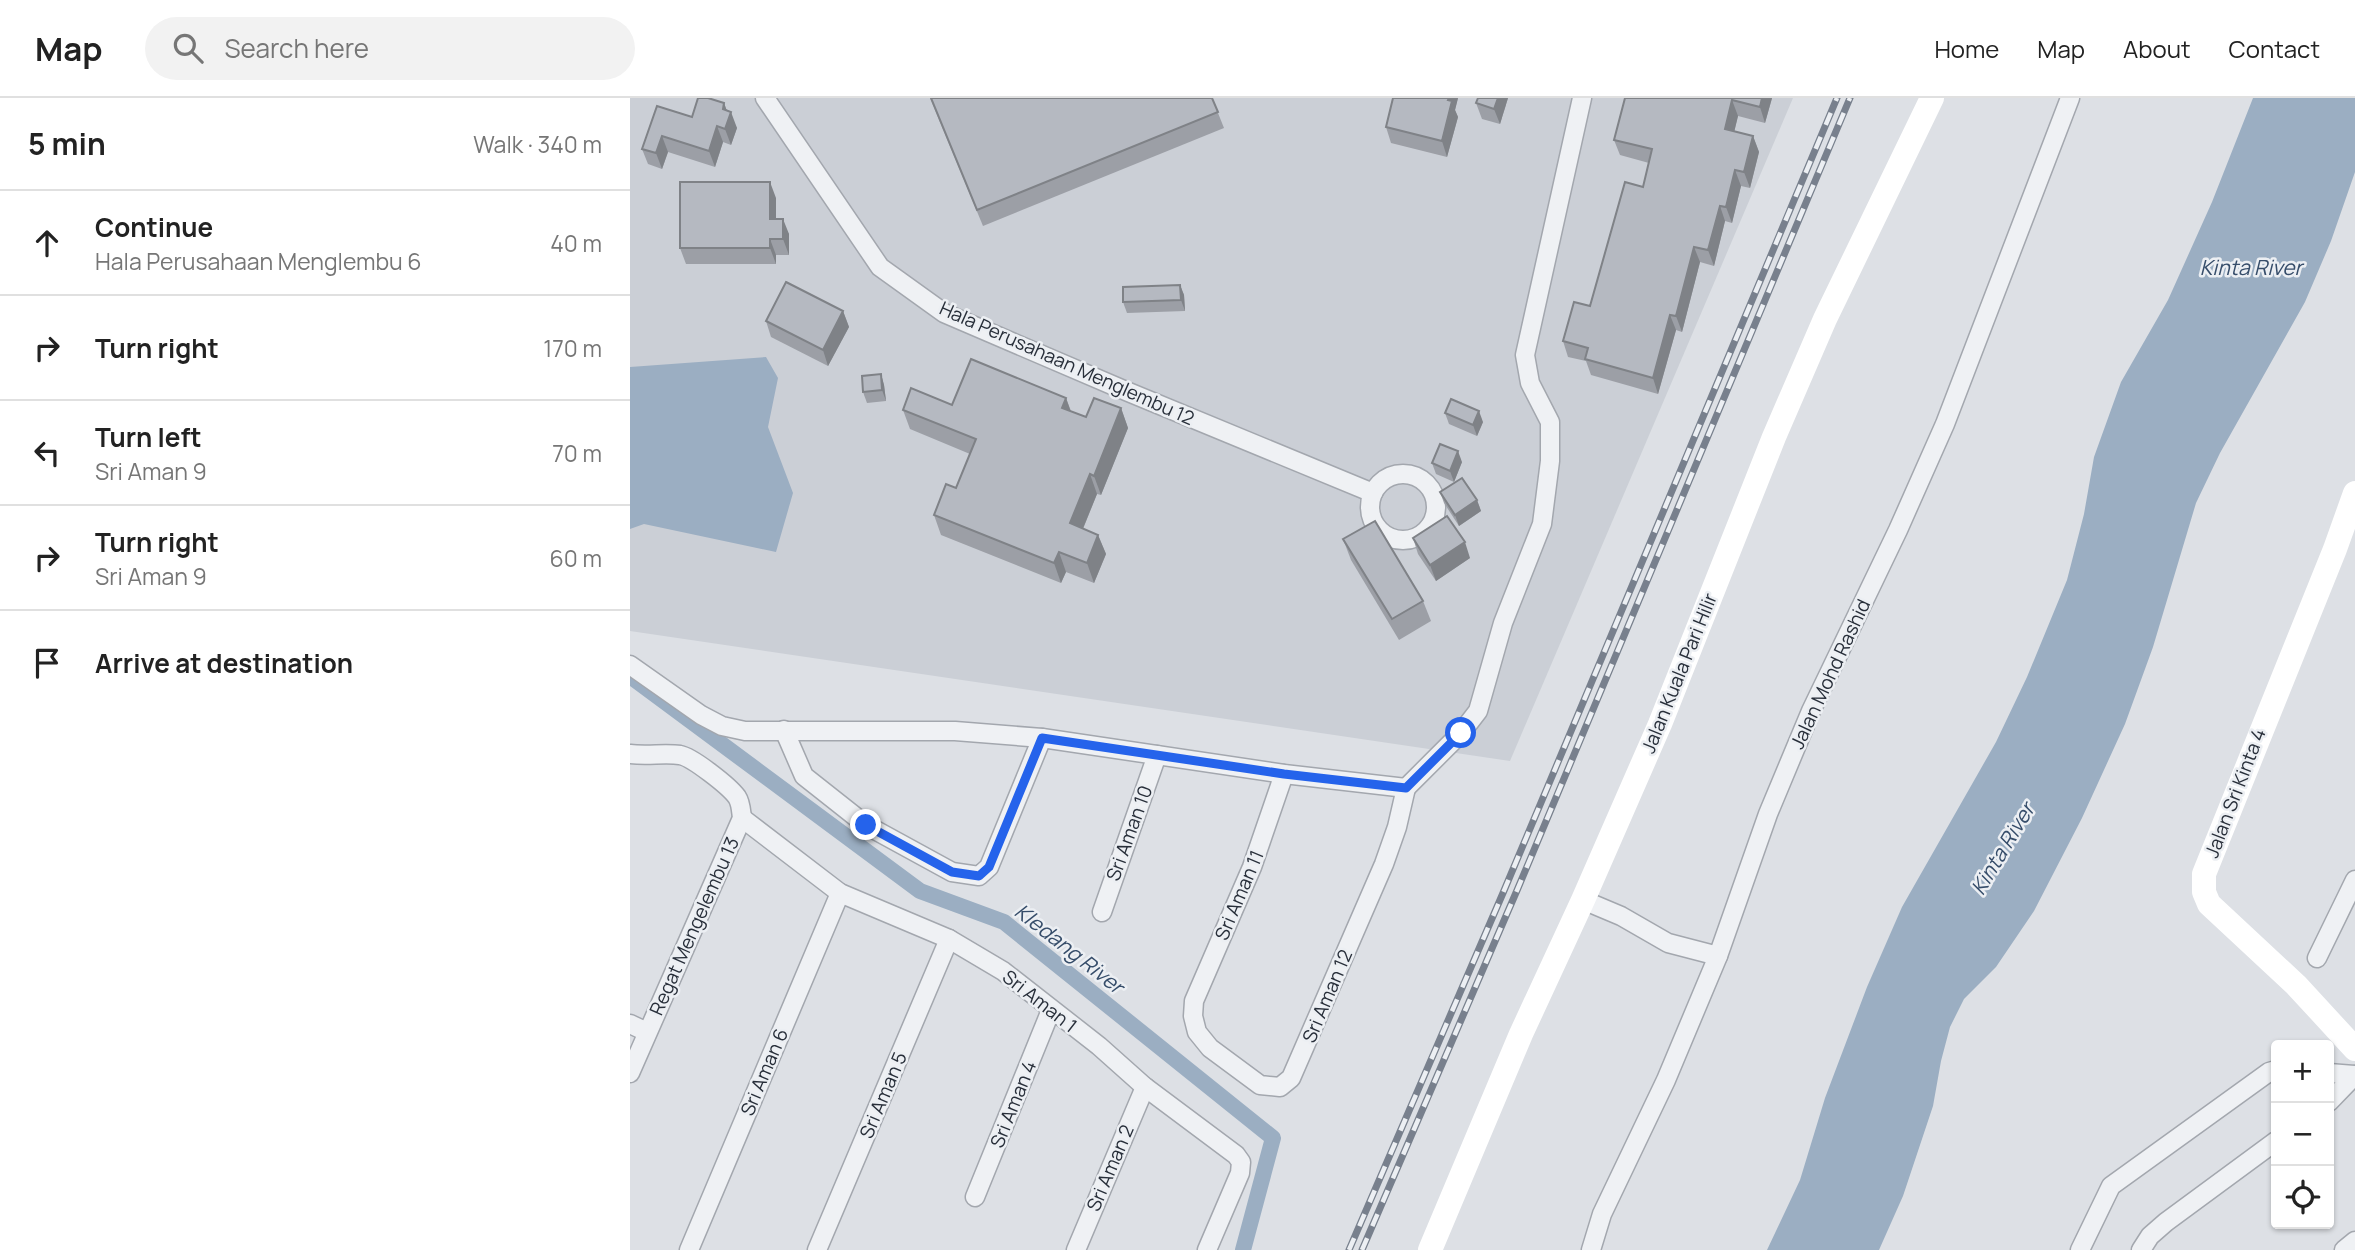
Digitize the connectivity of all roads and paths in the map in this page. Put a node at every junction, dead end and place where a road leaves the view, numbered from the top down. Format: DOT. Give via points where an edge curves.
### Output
graph roads {
  1 [pos="765,98"];
  2 [pos="1583,98"];
  3 [pos="1932,98"];
  4 [pos="2070,98"];
  5 [pos="1373,493"];
  6 [pos="2355,493"];
  7 [pos="630,665"];
  8 [pos="783,730"];
  9 [pos="1042,738"];
  10 [pos="630,754"];
  11 [pos="1157,755"];
  12 [pos="1284,774"];
  13 [pos="1406,788"];
  14 [pos="742,818"];
  15 [pos="2355,880"];
  16 [pos="840,893"];
  17 [pos="1583,900"];
  18 [pos="1102,912"];
  19 [pos="949,939"];
  20 [pos="1718,956"];
  21 [pos="2316,958"];
  22 [pos="1051,1010"];
  23 [pos="1193,1016"];
  24 [pos="630,1024"];
  25 [pos="648,1032"];
  26 [pos="2355,1049"];
  27 [pos="2271,1071"];
  28 [pos="630,1073"];
  29 [pos="2334,1073"];
  30 [pos="2355,1075"];
  31 [pos="1145,1087"];
  32 [pos="2334,1097"];
  33 [pos="2271,1145"];
  34 [pos="975,1197"];
  35 [pos="2355,1241"];
  36 [pos="688,1250"];
  37 [pos="817,1250"];
  38 [pos="1076,1250"];
  39 [pos="1207,1250"];
  40 [pos="1430,1250"];
  41 [pos="1591,1250"];
  42 [pos="2080,1250"];
  43 [pos="2141,1250"];
  44 [pos="2344,1250"];
  1 -- 5 [label="street, Hala Perusahaan Menglembu 12" via="880,267 944,313"];
  2 -- 13 [label="street" via="1525,355 1530,383 1550,422 1542,524 1503,623 1478,711"];
  3 -- 17 [label="street, Jalan Kuala Pari Hilir" via="1825,319"];
  4 -- 20 [label="street, Jalan Mohd Rashid" via="1945,424 1811,710"];
  6 -- 26 [label="street, Jalan Sri Kinta 4" via="2204,874 2204,892 2209,904 2296,985"];
  7 -- 8 [label="street" via="722,726"];
  8 -- 9 [label="street" via="955,731"];
  8 -- 9 [label="street" via="804,775 866,825 952,872 979,876 989,867"];
  9 -- 11 [label="street"];
  10 -- 14 [label="street" via="684,755 736,796"];
  11 -- 12 [label="street"];
  11 -- 18 [label="street, Sri Aman 10"];
  12 -- 13 [label="street"];
  12 -- 23 [label="street, Sri Aman 11" via="1252,867 1194,1001"];
  13 -- 23 [label="street, Sri Aman 12" via="1384,864 1291,1078 1279,1087 1260,1085 1210,1048 1197,1032"];
  14 -- 16 [label="street, Sri Aman 1"];
  14 -- 25 [label="street, Regat Mengelembu 13"];
  15 -- 21 [label="street"];
  16 -- 19 [label="street, Sri Aman 1"];
  16 -- 36 [label="street, Sri Aman 6"];
  17 -- 20 [label="street" via="1668,943"];
  17 -- 40 [label="street, Jalan Kuala Pari Hilir"];
  19 -- 22 [label="street, Sri Aman 1" via="1003,971"];
  19 -- 37 [label="street, Sri Aman 5"];
  20 -- 41 [label="street, Jalan Mohd Rashid" via="1602,1214"];
  22 -- 31 [label="street, Sri Aman 1"];
  22 -- 34 [label="street, Sri Aman 4"];
  24 -- 25 [label="street"];
  25 -- 28 [label="street, Regat Mengelembu 13"];
  27 -- 42 [label="street" via="2111,1186"];
  29 -- 30 [label="street"];
  30 -- 32 [label="street"];
  31 -- 38 [label="street, Sri Aman 2"];
  31 -- 39 [label="street, Sri Aman 1" via="1241,1162"];
  33 -- 43 [label="street" via="2166,1222"];
  35 -- 44 [label="street"];
}
